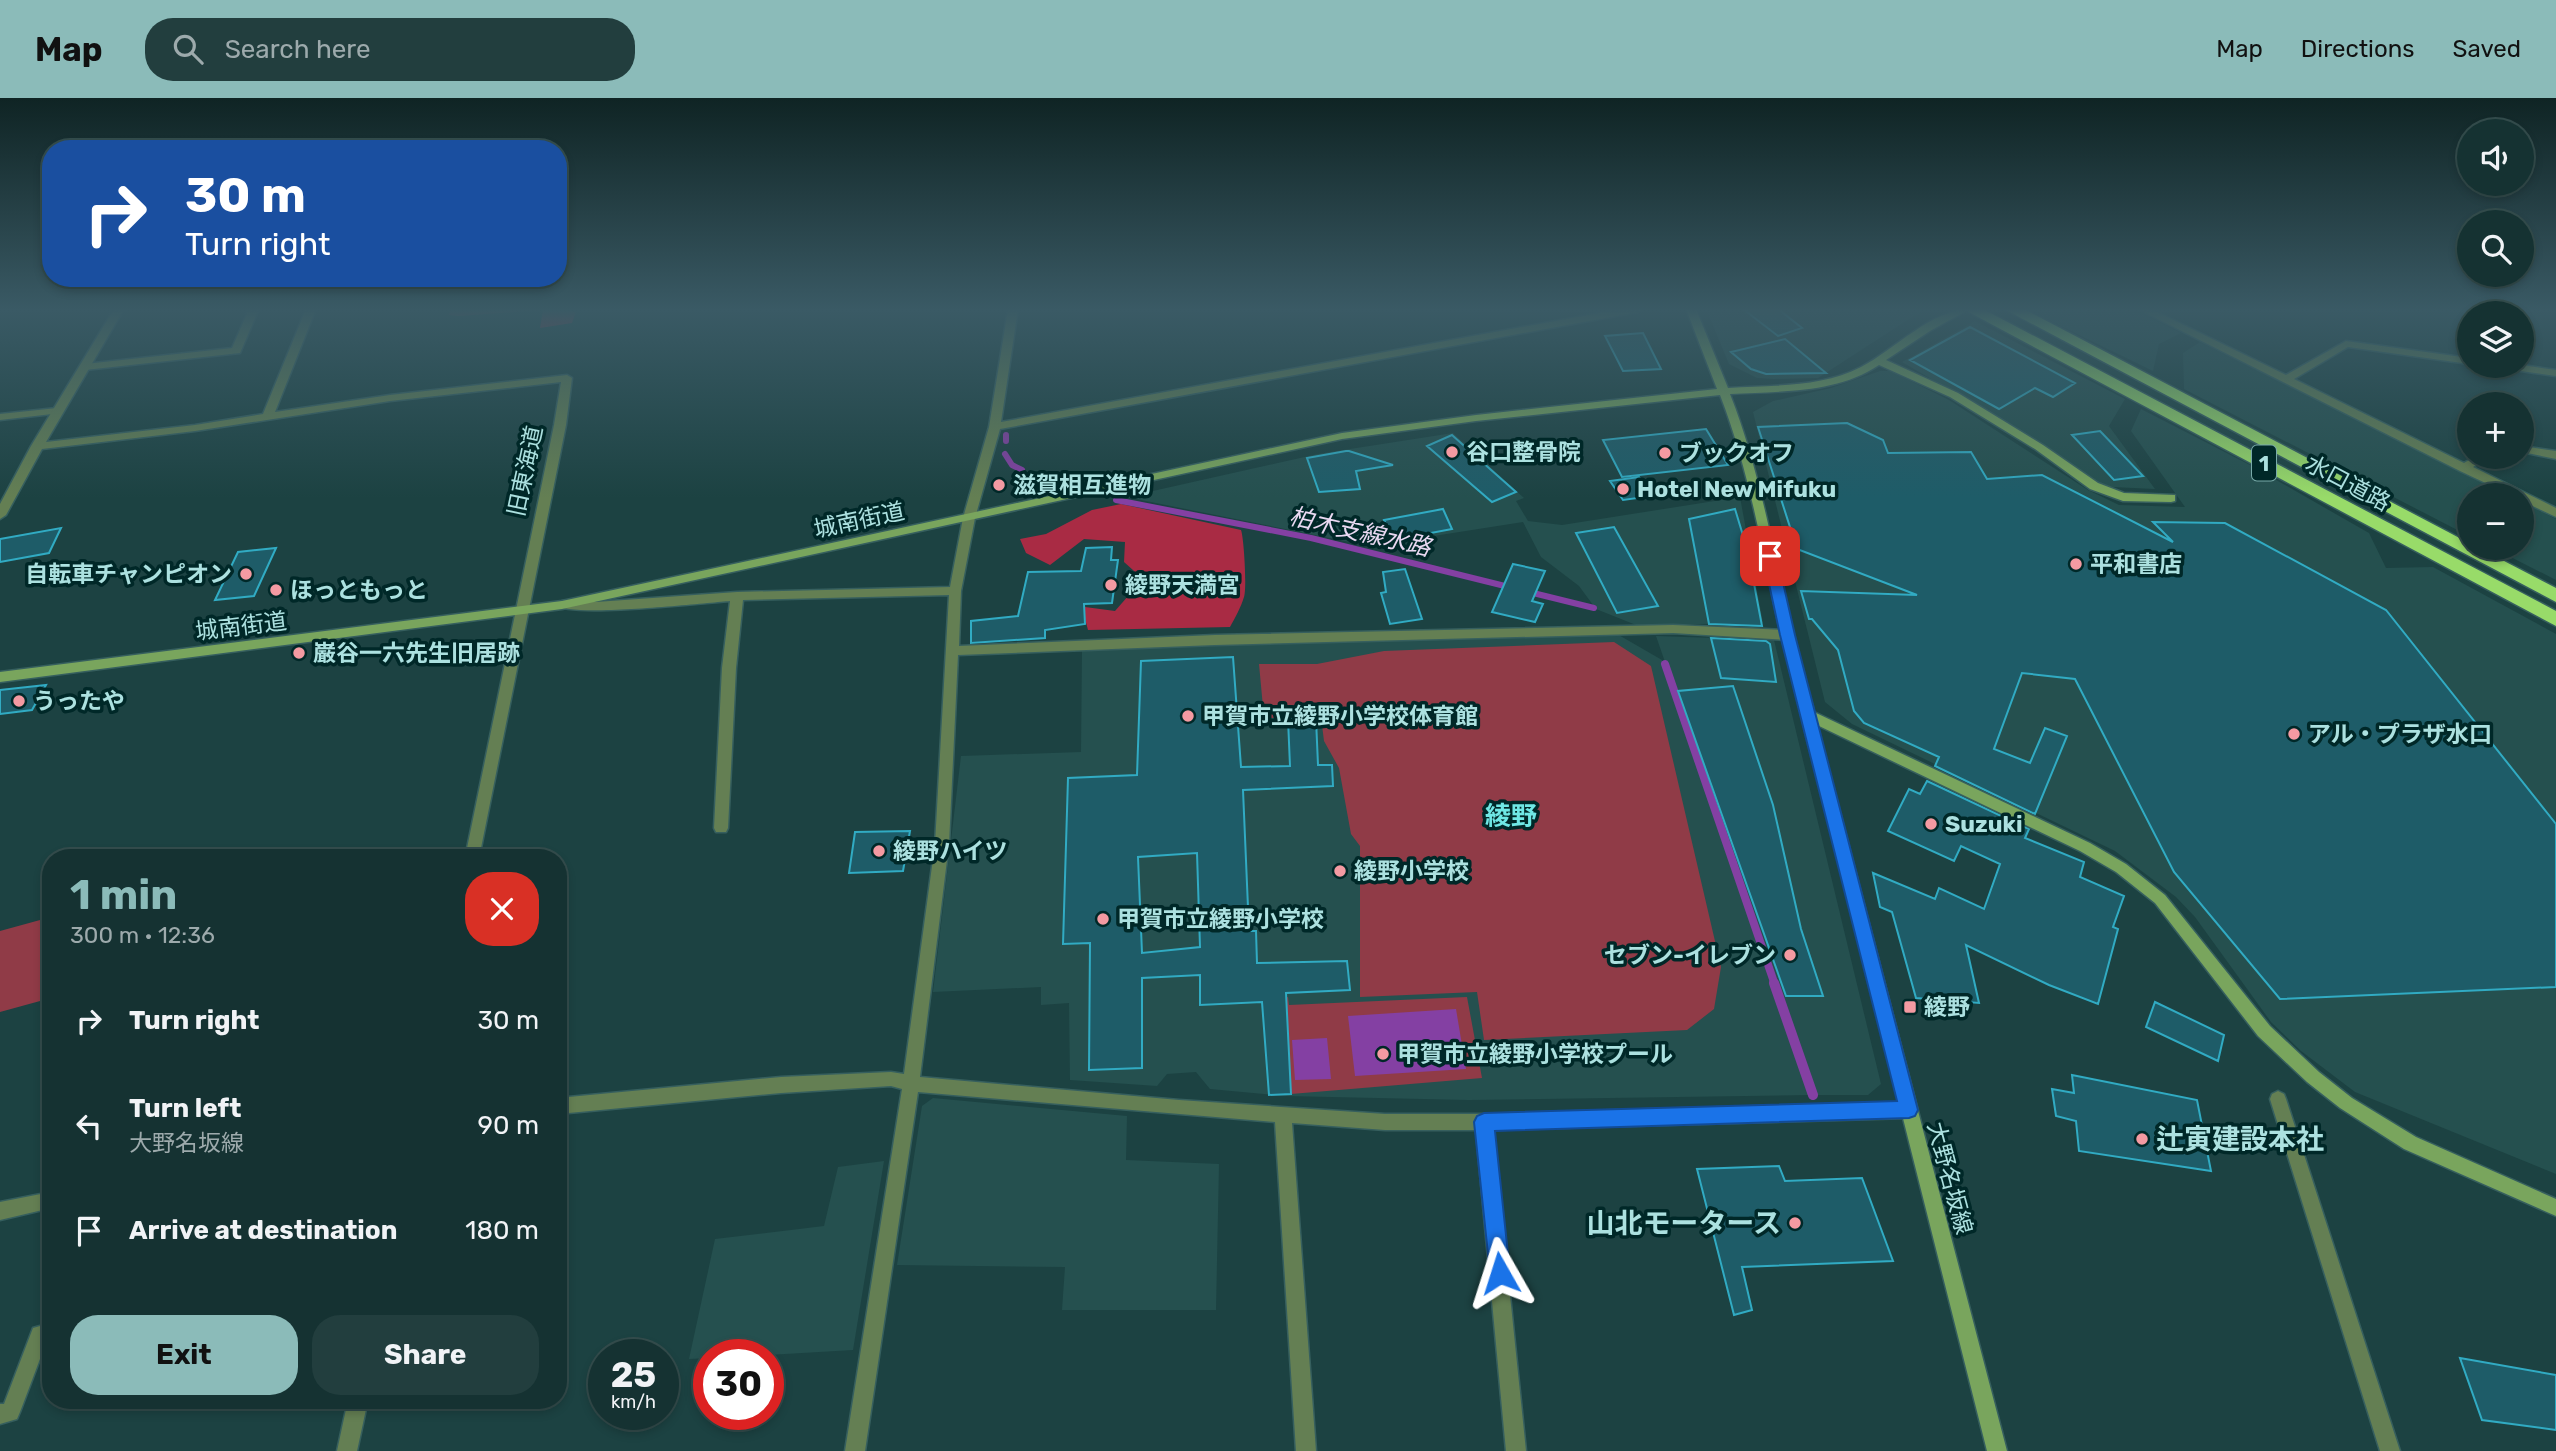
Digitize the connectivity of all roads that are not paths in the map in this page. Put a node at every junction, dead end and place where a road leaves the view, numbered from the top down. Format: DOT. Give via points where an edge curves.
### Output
graph roads {
  1 [pos="82,372"];
  2 [pos="286,372"];
  3 [pos="1003,372"];
  4 [pos="1294,372"];
  5 [pos="1717,372"];
  6 [pos="1856,372"];
  7 [pos="1904,372"];
  8 [pos="2090,372"];
  9 [pos="2132,372"];
  10 [pos="2269,372"];
  11 [pos="2298,372"];
  12 [pos="2285,380"];
  13 [pos="1725,391"];
  14 [pos="57,411"];
  15 [pos="268,416"];
  16 [pos="0,417"];
  17 [pos="995,427"];
  18 [pos="37,446"];
  19 [pos="2534,451"];
  20 [pos="2556,454"];
  21 [pos="2457,465"];
  22 [pos="2466,469"];
  23 [pos="2495,483"];
  24 [pos="2171,498"];
  25 [pos="2534,502"];
  26 [pos="2556,513"];
  27 [pos="0,515"];
  28 [pos="969,518"];
  29 [pos="955,591"];
  30 [pos="737,596"];
  31 [pos="2556,596"];
  32 [pos="562,605"];
  33 [pos="521,612"];
  34 [pos="2556,619"];
  35 [pos="1787,635"];
  36 [pos="953,651"];
  37 [pos="0,677"];
  38 [pos="1810,716"];
  39 [pos="721,828"];
  40 [pos="474,849"];
  41 [pos="911,1083"];
  42 [pos="2278,1099"];
  43 [pos="567,1106"];
  44 [pos="1909,1110"];
  45 [pos="1283,1116"];
  46 [pos="1484,1122"];
  47 [pos="42,1202"];
  48 [pos="2556,1208"];
  49 [pos="0,1211"];
  50 [pos="40,1335"];
  51 [pos="356,1409"];
  52 [pos="0,1414"];
  53 [pos="347,1451"];
  54 [pos="855,1451"];
  55 [pos="1306,1451"];
  56 [pos="1516,1451"];
  57 [pos="1997,1451"];
  58 [pos="2390,1451"];
  1 -- 14 [label="street"];
  2 -- 15 [label="street"];
  3 -- 17 [label="street"];
  4 -- 17 [label="street"];
  5 -- 13 [label="street, 大野名坂線"];
  6 -- 13 [label="street, 城南街道" via="1819,385"];
  7 -- 24 [label="street" via="1954,395 2094,486 2123,497"];
  8 -- 34 [label="highway, 水口道路 / 1"];
  9 -- 31 [label="highway, 水口道路 / 1"];
  10 -- 12 [label="street"];
  11 -- 12 [label="street"];
  12 -- 21 [label="street"];
  13 -- 28 [label="street, 城南街道" via="1342,436"];
  13 -- 35 [label="street, 大野名坂線" via="1758,503"];
  14 -- 16 [label="street"];
  14 -- 18 [label="street"];
  15 -- 18 [label="street"];
  15 -- 33 [label="street, 旧東海道" via="567,378"];
  17 -- 28 [label="street"];
  18 -- 27 [label="street"];
  19 -- 20 [label="street"];
  22 -- 23 [label="street"];
  25 -- 26 [label="street"];
  28 -- 29 [label="street"];
  28 -- 32 [label="street, 城南街道"];
  29 -- 30 [label="street"];
  29 -- 36 [label="street"];
  30 -- 32 [label="street" via="596,607"];
  30 -- 39 [label="street"];
  32 -- 33 [label="street, 城南街道"];
  33 -- 37 [label="street, 城南街道"];
  33 -- 40 [label="street, 旧東海道"];
  35 -- 36 [label="street" via="1673,628"];
  35 -- 38 [label="street, 大野名坂線"];
  36 -- 41 [label="street" via="945,821"];
  38 -- 44 [label="street, 大野名坂線"];
  38 -- 48 [label="street" via="2121,868 2160,899 2264,1031 2338,1097 2410,1143"];
  41 -- 43 [label="street" via="891,1079 780,1085"];
  41 -- 45 [label="street"];
  41 -- 54 [label="street"];
  42 -- 58 [label="street"];
  44 -- 46 [label="street"];
  44 -- 57 [label="street, 大野名坂線"];
  45 -- 46 [label="street"];
  45 -- 55 [label="street"];
  46 -- 56 [label="street"];
  47 -- 49 [label="street"];
  50 -- 52 [label="street" via="10,1412"];
  51 -- 53 [label="street"];
}
